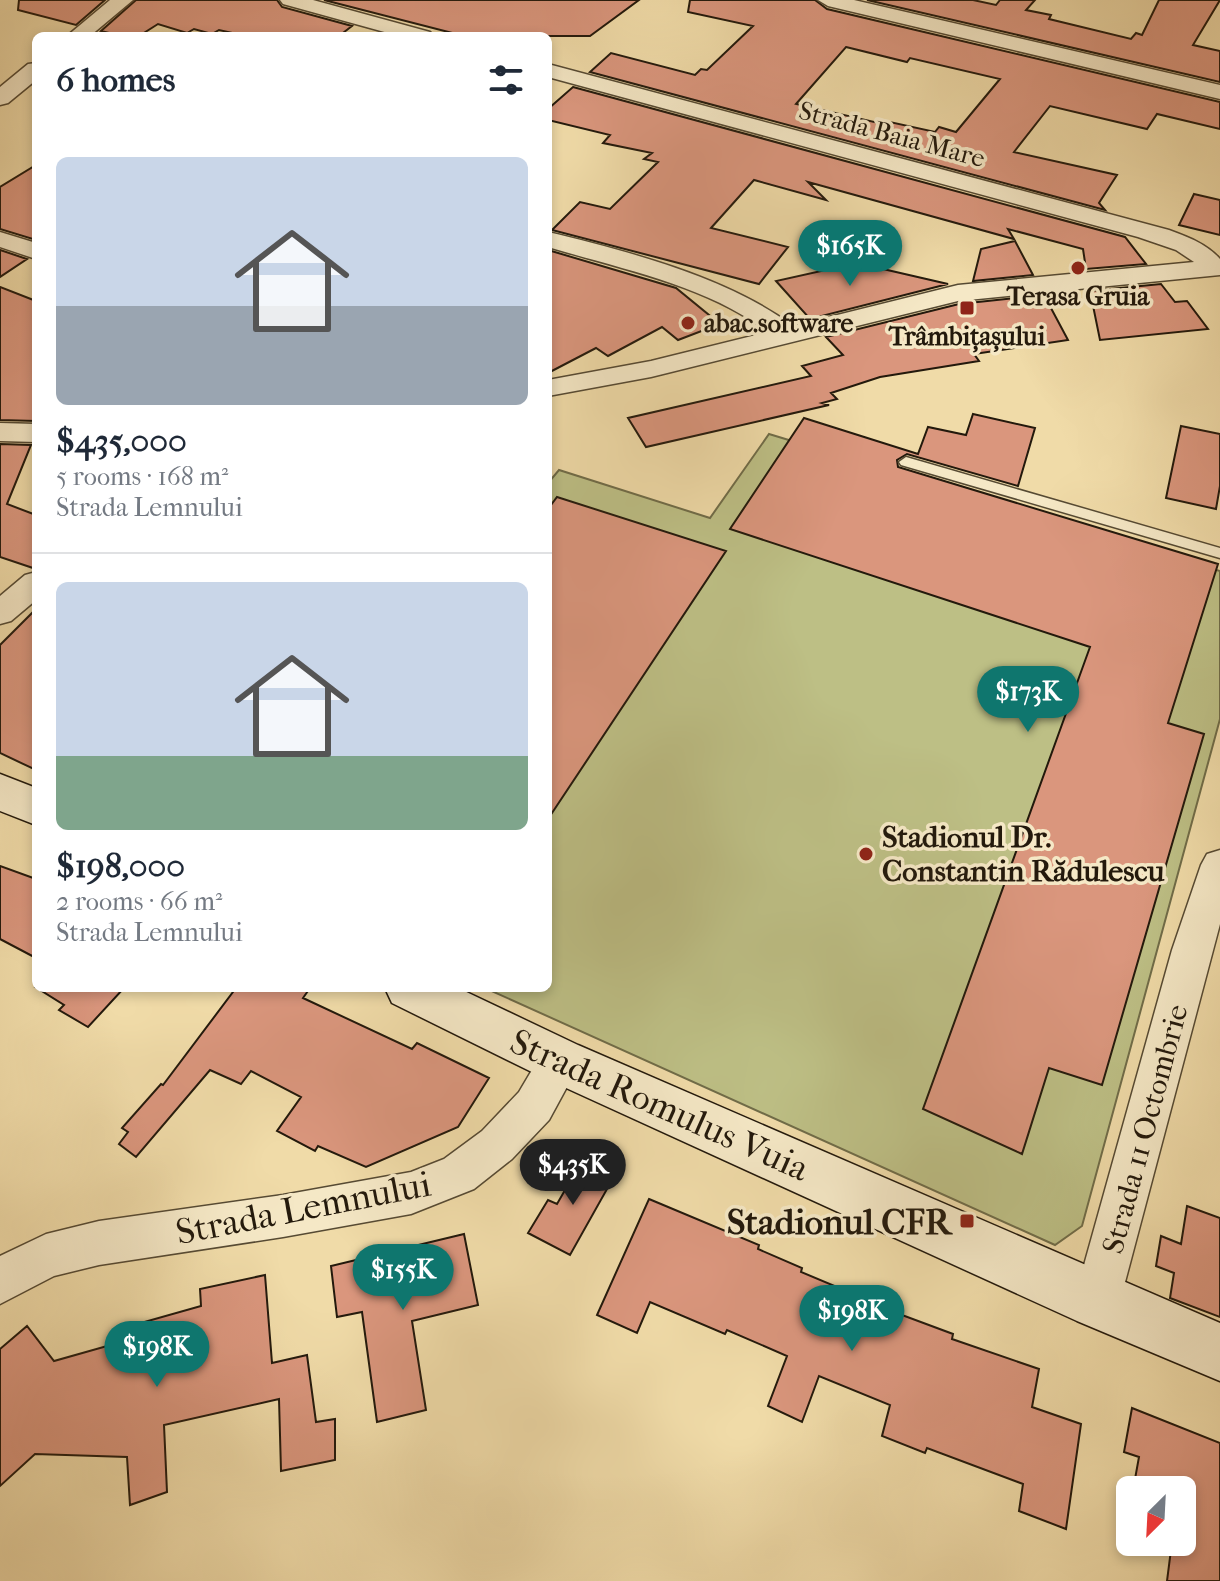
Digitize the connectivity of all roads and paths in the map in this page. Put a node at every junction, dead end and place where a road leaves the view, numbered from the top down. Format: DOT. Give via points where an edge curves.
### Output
graph roads {
  1 [pos="123,0"];
  2 [pos="290,0"];
  3 [pos="828,0"];
  4 [pos="82,32"];
  5 [pos="408,32"];
  6 [pos="552,71"];
  7 [pos="32,76"];
  8 [pos="1220,92"];
  9 [pos="0,98"];
  10 [pos="0,239"];
  11 [pos="552,240"];
  12 [pos="32,250"];
  13 [pos="1217,268"];
  14 [pos="787,334"];
  15 [pos="552,387"];
  16 [pos="0,432"];
  17 [pos="32,433"];
  18 [pos="906,462"];
  19 [pos="1220,553"];
  20 [pos="32,586"];
  21 [pos="0,613"];
  22 [pos="0,791"];
  23 [pos="32,806"];
  24 [pos="1220,865"];
  25 [pos="1206,939"];
  26 [pos="417,992"];
  27 [pos="560,1061"];
  28 [pos="0,1281"];
  29 [pos="1097,1301"];
  30 [pos="1220,1352"];
  1 -- 4 [label="street"];
  2 -- 5 [label="street"];
  3 -- 8 [label="street"];
  6 -- 13 [label="street, Strada Baia Mare" via="1123,225 1194,250"];
  7 -- 9 [label="street"];
  10 -- 12 [label="street"];
  11 -- 14 [label="street" via="711,291 756,311"];
  13 -- 14 [label="street" via="958,293"];
  14 -- 15 [label="street" via="651,369"];
  16 -- 17 [label="street"];
  18 -- 19 [label="lane"];
  20 -- 21 [label="street"];
  22 -- 23 [label="street"];
  24 -- 25 [label="street, Strada 11 Octombrie"];
  25 -- 29 [label="street, Strada 11 Octombrie"];
  26 -- 27 [label="street, Strada Romulus Vuia"];
  27 -- 28 [label="street, Strada Lemnului" via="534,1106 497,1145 459,1174 411,1193 99,1243 46,1256"];
  27 -- 29 [label="street, Strada Romulus Vuia"];
  29 -- 30 [label="street, Strada Romulus Vuia"];
}
